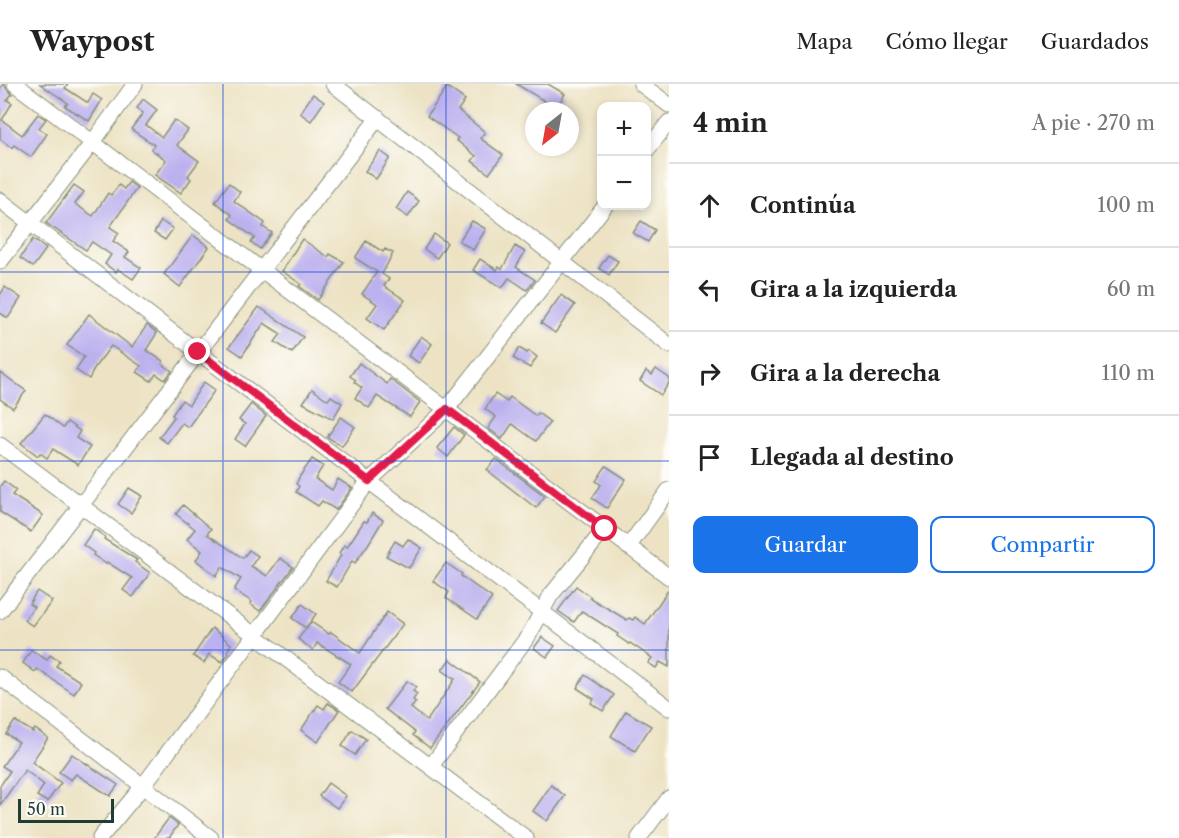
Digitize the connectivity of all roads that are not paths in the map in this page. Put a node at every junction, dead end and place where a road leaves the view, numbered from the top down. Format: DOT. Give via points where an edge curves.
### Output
graph roads {
  1 [pos="15,84"];
  2 [pos="135,84"];
  3 [pos="333,84"];
  4 [pos="641,84"];
  5 [pos="669,105"];
  6 [pos="378,118"];
  7 [pos="669,122"];
  8 [pos="93,142"];
  9 [pos="651,145"];
  10 [pos="0,200"];
  11 [pos="601,210"];
  12 [pos="30,222"];
  13 [pos="561,261"];
  14 [pos="0,262"];
  15 [pos="262,269"];
  16 [pos="669,345"];
  17 [pos="198,352"];
  18 [pos="447,409"];
  19 [pos="0,445"];
  20 [pos="369,481"];
  21 [pos="669,490"];
  22 [pos="80,506"];
  23 [pos="605,529"];
  24 [pos="628,547"];
  25 [pos="669,577"];
  26 [pos="0,611"];
  27 [pos="542,612"];
  28 [pos="254,635"];
  29 [pos="0,677"];
  30 [pos="669,708"];
  31 [pos="431,766"];
  32 [pos="143,786"];
  33 [pos="669,798"];
  34 [pos="100,838"];
  35 [pos="211,838"];
  36 [pos="526,838"];
  37 [pos="639,838"];
  1 -- 8 [label="street"];
  2 -- 8 [label="street"];
  3 -- 6 [label="street"];
  4 -- 5 [label="street"];
  6 -- 13 [label="street"];
  6 -- 15 [label="street"];
  7 -- 9 [label="street"];
  8 -- 12 [label="street"];
  8 -- 15 [label="street"];
  10 -- 12 [label="street"];
  11 -- 13 [label="street"];
  12 -- 14 [label="street"];
  12 -- 17 [label="street"];
  13 -- 16 [label="street"];
  13 -- 18 [label="street"];
  15 -- 17 [label="street"];
  15 -- 18 [label="street"];
  17 -- 20 [label="street"];
  17 -- 22 [label="street"];
  18 -- 20 [label="street"];
  18 -- 23 [label="street"];
  19 -- 22 [label="street"];
  20 -- 27 [label="street"];
  20 -- 28 [label="street"];
  21 -- 24 [label="street"];
  22 -- 26 [label="street"];
  22 -- 28 [label="street"];
  23 -- 24 [label="street"];
  23 -- 27 [label="street" via="551,595"];
  24 -- 25 [label="street"];
  27 -- 30 [label="street"];
  27 -- 31 [label="street"];
  28 -- 31 [label="street"];
  28 -- 32 [label="street"];
  29 -- 32 [label="street"];
  31 -- 36 [label="street"];
  32 -- 34 [label="street"];
  32 -- 35 [label="street"];
  33 -- 37 [label="street"];
}
